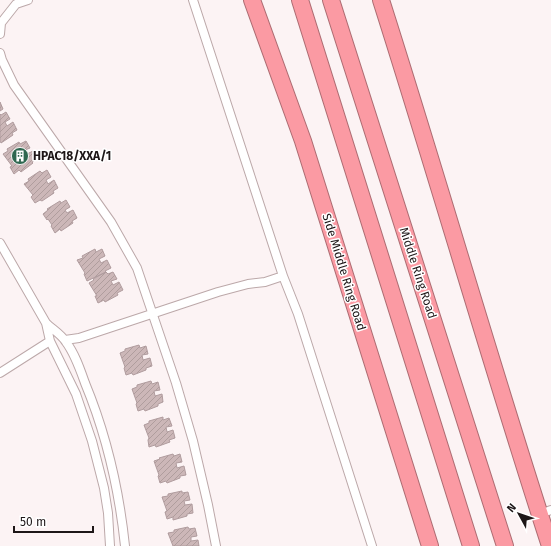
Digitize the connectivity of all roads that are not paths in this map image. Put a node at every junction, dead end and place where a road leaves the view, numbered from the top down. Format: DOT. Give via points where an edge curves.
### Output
graph roads {
  1 [pos="28,0"];
  2 [pos="193,0"];
  3 [pos="252,0"];
  4 [pos="300,0"];
  5 [pos="331,0"];
  6 [pos="381,0"];
  7 [pos="0,34"];
  8 [pos="0,53"];
  9 [pos="0,243"];
  10 [pos="283,276"];
  11 [pos="152,314"];
  12 [pos="46,323"];
  13 [pos="65,340"];
  14 [pos="50,341"];
  15 [pos="0,373"];
  16 [pos="545,512"];
  17 [pos="110,546"];
  18 [pos="125,546"];
  19 [pos="216,546"];
  20 [pos="372,546"];
  21 [pos="430,546"];
  22 [pos="471,546"];
  23 [pos="505,546"];
  24 [pos="550,546"];
  1 -- 7 [label="street" via="16,4 2,23"];
  2 -- 10 [label="street"];
  3 -- 21 [label="highway, Side Middle Ring Road" via="303,141"];
  4 -- 22 [label="highway"];
  5 -- 23 [label="highway, Middle Ring Road"];
  6 -- 16 [label="highway" via="507,413"];
  8 -- 11 [label="street" via="14,85 120,236 137,268"];
  9 -- 12 [label="street"];
  10 -- 11 [label="street" via="218,292"];
  10 -- 20 [label="street" via="298,314"];
  11 -- 13 [label="street" via="79,338"];
  11 -- 19 [label="street" via="193,441"];
  12 -- 13 [label="street"];
  12 -- 14 [label="street"];
  13 -- 18 [label="street" via="75,357 109,451 119,498"];
  14 -- 15 [label="street"];
  14 -- 17 [label="street" via="76,394 92,441 105,494"];
  16 -- 24 [label="highway"];
}
